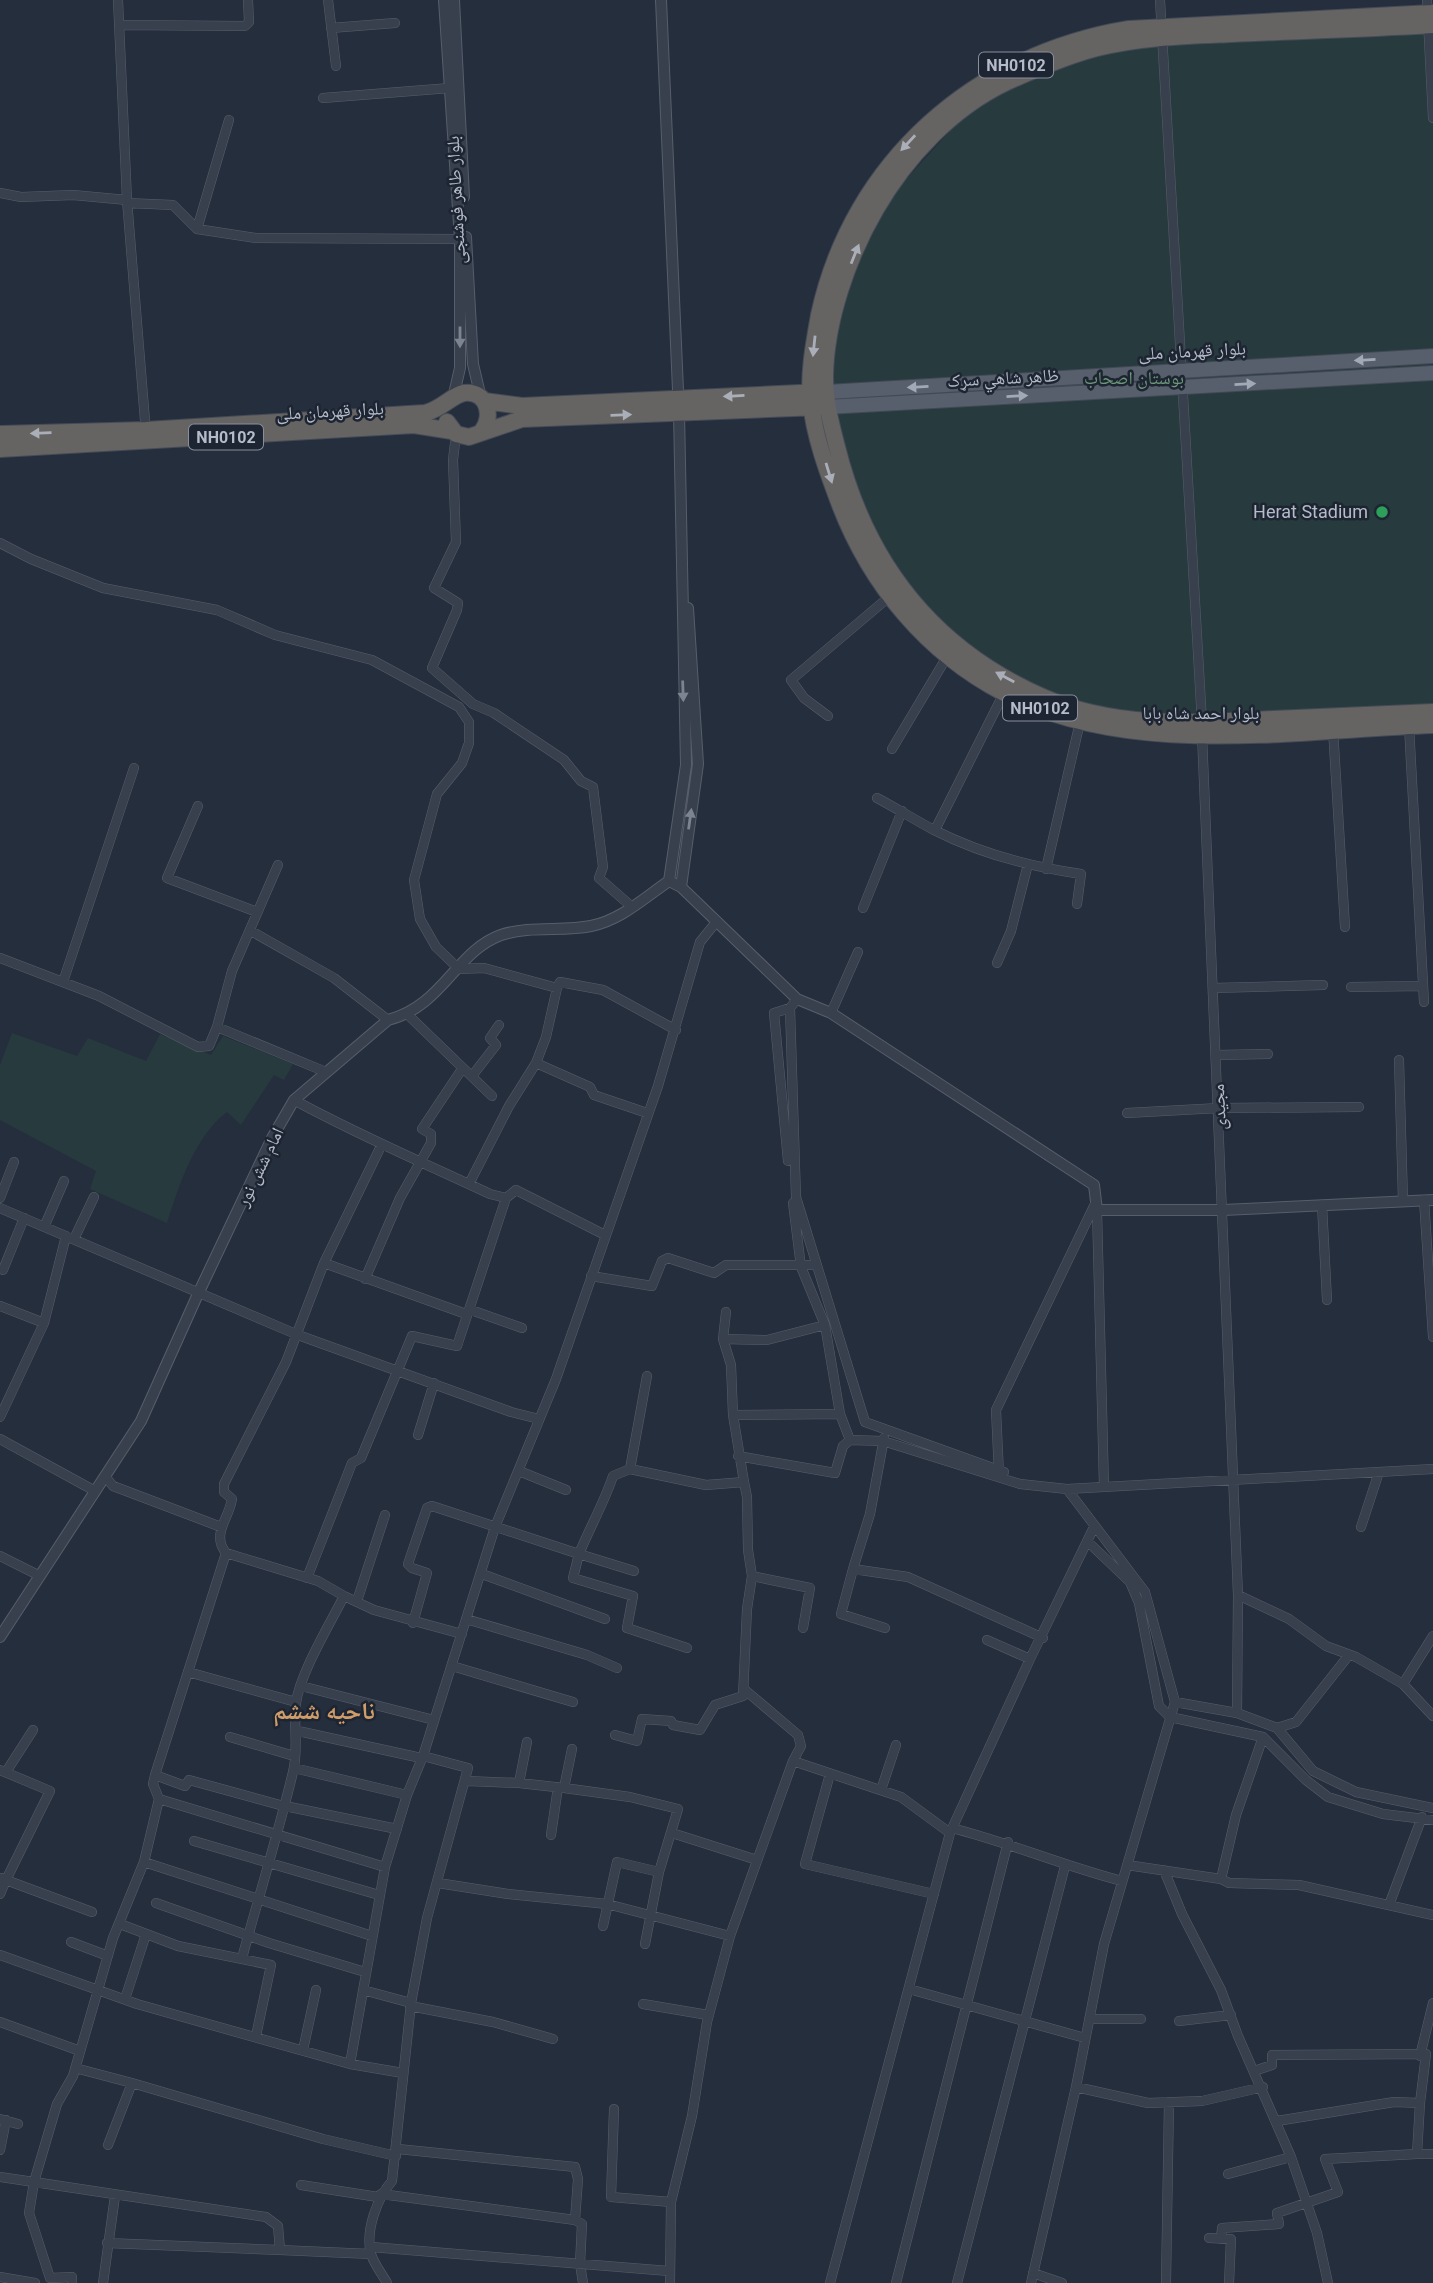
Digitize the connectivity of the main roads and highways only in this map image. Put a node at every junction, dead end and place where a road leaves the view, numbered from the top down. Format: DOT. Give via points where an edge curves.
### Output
graph roads {
  1 [pos="1430,15"];
  2 [pos="1433,356"];
  3 [pos="1433,373"];
  4 [pos="482,400"];
  5 [pos="819,400"];
  6 [pos="451,401"];
  7 [pos="679,406"];
  8 [pos="482,431"];
  9 [pos="454,433"];
  10 [pos="0,434"];
  11 [pos="146,435"];
  12 [pos="0,449"];
  13 [pos="1433,712"];
  14 [pos="1433,725"];
  15 [pos="1202,729"];
  1 -- 5 [label="highway, بلوار احمد شاه بابا / NH0102" via="1162,32 1096,48 1002,85 954,116 889,186 866,226 846,276"];
  2 -- 5 [label="main road, بلوار قهرمان ملی, one-way"];
  5 -- 3 [label="main road, ظاهر شاهي سړک, one-way"];
  4 -- 6 [label="highway, NH0102" via="464,393"];
  4 -- 7 [label="highway, ظاهر شاهي سړک / NH0102" via="522,406"];
  4 -- 8 [label="highway" via="489,413"];
  5 -- 7 [label="highway, ظاهر شاهي سړک / NH0102"];
  15 -- 5 [label="highway, بلوار احمد شاه بابا / NH0102, one-way" via="1136,722 1053,701 957,647 895,580 867,534"];
  5 -- 15 [label="highway, بلوار احمد شاه بابا / NH0102, one-way" via="829,476 854,541 889,597 948,655 1004,693 1080,722 1135,733"];
  6 -- 9 [label="highway" via="445,417"];
  6 -- 11 [label="highway, بلوار قهرمان ملی / NH0102" via="440,410 425,413"];
  8 -- 7 [label="highway, ظاهر شاهي سړک / NH0102, one-way" via="522,419"];
  8 -- 9 [label="highway, NH0102" via="469,437"];
  9 -- 11 [label="highway, بلوار قهرمان ملی / NH0102" via="414,425"];
  11 -- 10 [label="highway, بلوار قهرمان ملی / NH0102, one-way"];
  11 -- 12 [label="highway, بلوار قهرمان ملی / NH0102"];
  13 -- 15 [label="highway, بلوار احمد شاه بابا / NH0102"];
  14 -- 15 [label="highway, بلوار احمد شاه بابا / NH0102"];
}
